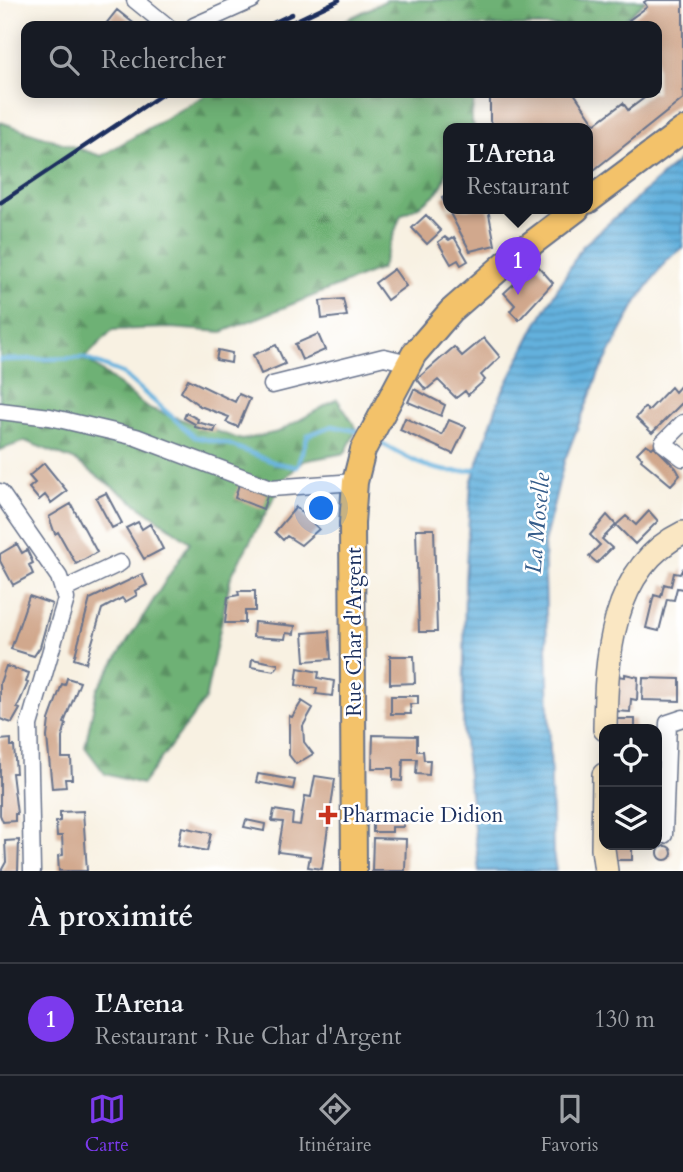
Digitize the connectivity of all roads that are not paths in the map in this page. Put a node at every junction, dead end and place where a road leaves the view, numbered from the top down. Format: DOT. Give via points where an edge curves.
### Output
graph roads {
  1 [pos="135,0"];
  2 [pos="252,0"];
  3 [pos="161,21"];
  4 [pos="205,21"];
  5 [pos="683,130"];
  6 [pos="593,197"];
  7 [pos="571,214"];
  8 [pos="409,363"];
  9 [pos="272,386"];
  10 [pos="0,411"];
  11 [pos="683,423"];
  12 [pos="683,458"];
  13 [pos="355,482"];
  14 [pos="0,492"];
  15 [pos="683,533"];
  16 [pos="120,563"];
  17 [pos="63,590"];
  18 [pos="683,718"];
  19 [pos="605,724"];
  20 [pos="604,787"];
  21 [pos="664,835"];
  22 [pos="33,871"];
  23 [pos="354,871"];
  24 [pos="607,871"];
  1 -- 3 [label="street"];
  2 -- 4 [label="street"];
  5 -- 6 [label="main road"];
  7 -- 8 [label="main road, Rue Char d'Argent" via="451,311"];
  8 -- 9 [label="street" via="384,356"];
  8 -- 13 [label="main road, Rue Char d'Argent" via="374,425"];
  10 -- 13 [label="street" via="51,417 136,437 271,488"];
  11 -- 12 [label="street" via="663,443"];
  13 -- 23 [label="main road, Rue Char d'Argent"];
  14 -- 17 [label="street"];
  15 -- 19 [label="street" via="642,568 616,616 609,645"];
  16 -- 17 [label="street"];
  17 -- 22 [label="street" via="66,599 29,725"];
  18 -- 21 [label="street" via="668,723"];
  20 -- 24 [label="street"];
}
